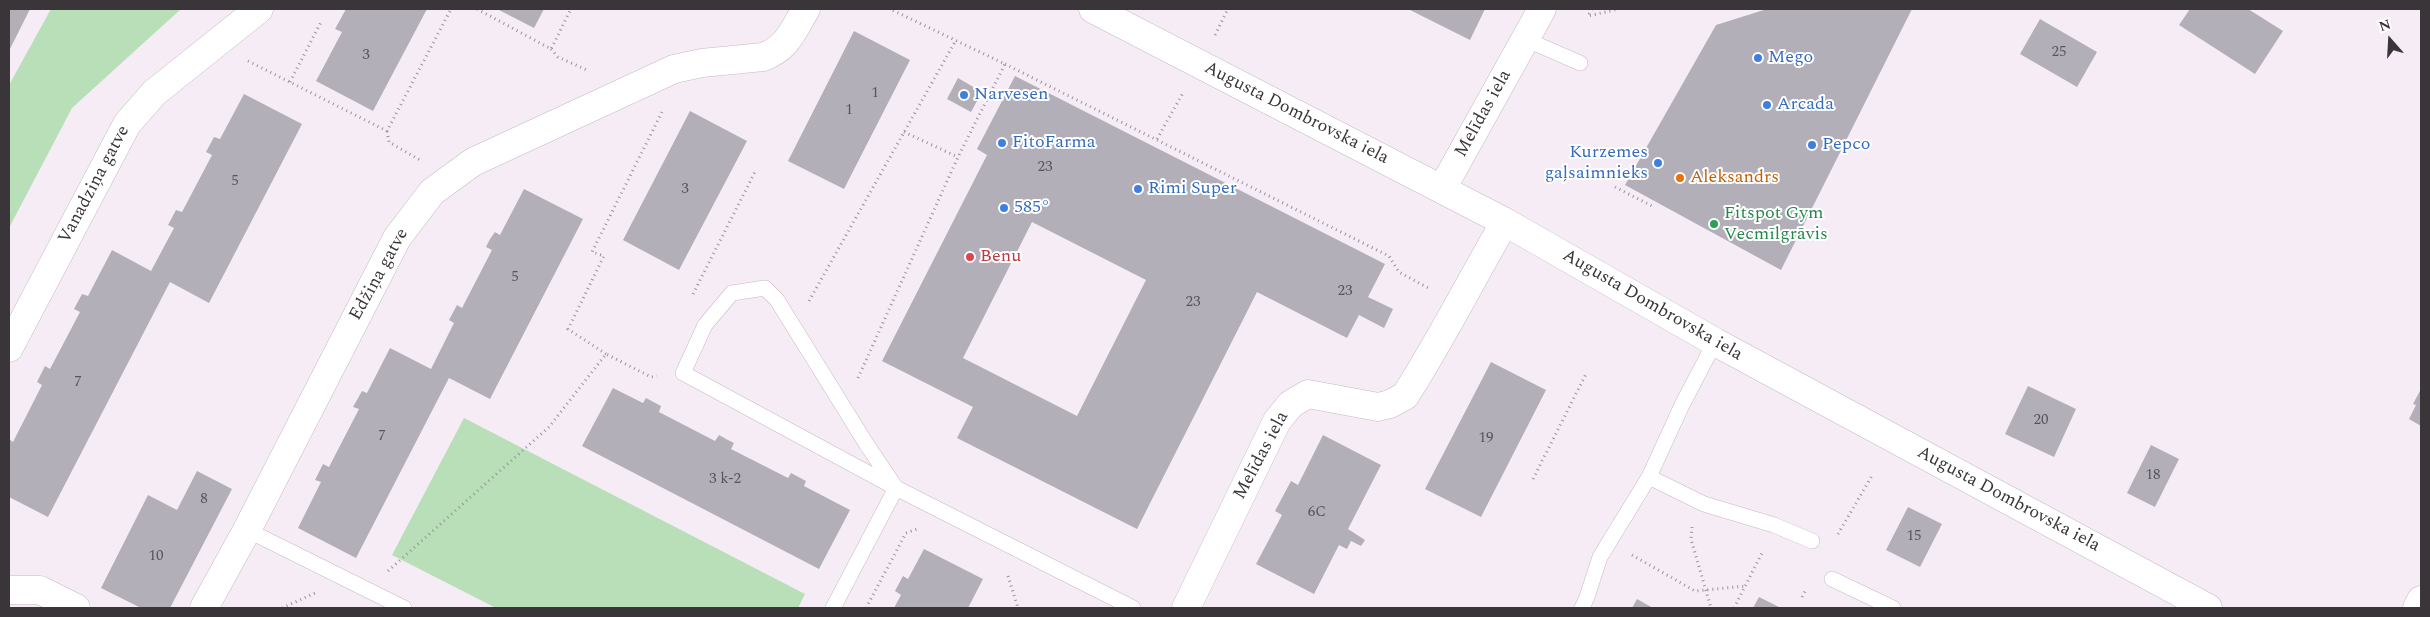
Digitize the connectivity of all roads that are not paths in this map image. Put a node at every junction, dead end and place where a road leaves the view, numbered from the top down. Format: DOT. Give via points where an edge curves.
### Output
graph roads {
  1 [pos="260,9"];
  2 [pos="806,9"];
  3 [pos="1093,9"];
  4 [pos="1542,9"];
  5 [pos="1525,39"];
  6 [pos="1580,63"];
  7 [pos="1442,189"];
  8 [pos="1505,222"];
  9 [pos="1715,342"];
  10 [pos="9,348"];
  11 [pos="1649,477"];
  12 [pos="896,488"];
  13 [pos="247,530"];
  14 [pos="1812,541"];
  15 [pos="1832,579"];
  16 [pos="9,590"];
  17 [pos="2421,600"];
  18 [pos="76,608"];
  19 [pos="204,608"];
  20 [pos="404,608"];
  21 [pos="833,608"];
  22 [pos="1133,608"];
  23 [pos="1186,608"];
  24 [pos="1582,608"];
  25 [pos="1892,608"];
  26 [pos="2208,608"];
  27 [pos="2417,608"];
  1 -- 10 [label="street, Vanadziņa gatve" via="154,93 127,124"];
  2 -- 13 [label="street, Edžiņa gatve" via="783,47 773,53 674,69 473,162 432,192 397,238"];
  3 -- 7 [label="street, Augusta Dombrovska iela"];
  4 -- 5 [label="street, Melīdas iela"];
  5 -- 6 [label="lane"];
  5 -- 7 [label="street, Melīdas iela"];
  7 -- 8 [label="street, Augusta Dombrovska iela"];
  8 -- 9 [label="street, Augusta Dombrovska iela"];
  8 -- 23 [label="street, Melīdas iela" via="1405,396 1378,407 1308,394 1291,404 1277,421"];
  9 -- 11 [label="lane"];
  9 -- 26 [label="street, Augusta Dombrovska iela"];
  11 -- 14 [label="lane" via="1694,500"];
  11 -- 24 [label="lane" via="1600,557"];
  12 -- 12 [label="lane" via="683,372 705,324 732,293 765,288 777,300"];
  12 -- 21 [label="lane"];
  12 -- 22 [label="lane"];
  13 -- 19 [label="street, Edžiņa gatve"];
  13 -- 20 [label="lane"];
  15 -- 25 [label="lane"];
  16 -- 18 [label="street" via="40,590"];
  17 -- 27 [label="street"];
}
